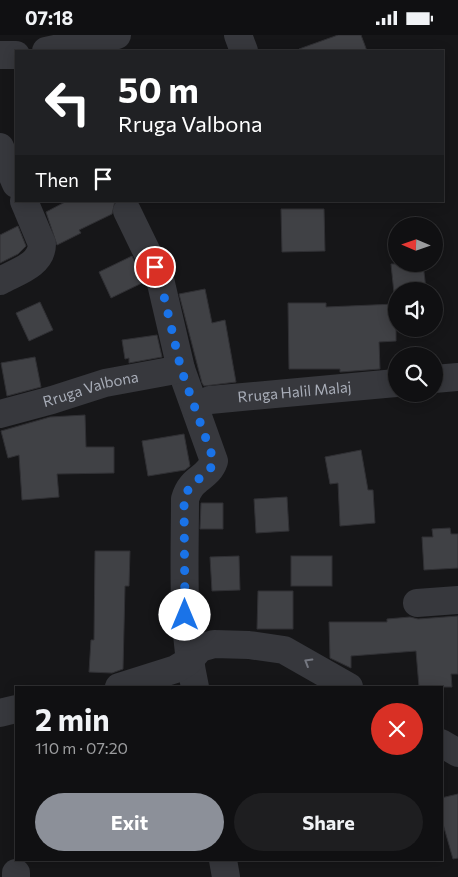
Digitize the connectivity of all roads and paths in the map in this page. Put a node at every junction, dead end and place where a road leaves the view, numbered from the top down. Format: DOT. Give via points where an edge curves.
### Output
graph roads {
  1 [pos="117,35"];
  2 [pos="238,35"];
  3 [pos="50,50"];
  4 [pos="244,50"];
  5 [pos="0,55"];
  6 [pos="15,55"];
  7 [pos="0,147"];
  8 [pos="15,182"];
  9 [pos="24,202"];
  10 [pos="128,211"];
  11 [pos="0,281"];
  12 [pos="181,369"];
  13 [pos="458,377"];
  14 [pos="443,378"];
  15 [pos="388,384"];
  16 [pos="195,406"];
  17 [pos="0,414"];
  18 [pos="458,600"];
  19 [pos="417,603"];
  20 [pos="188,661"];
  21 [pos="123,686"];
  22 [pos="195,686"];
  23 [pos="347,686"];
  24 [pos="15,709"];
  25 [pos="0,713"];
  26 [pos="443,744"];
  27 [pos="458,753"];
  28 [pos="224,861"];
  29 [pos="226,877"];
  1 -- 3 [label="street"];
  2 -- 4 [label="street"];
  5 -- 6 [label="street"];
  7 -- 8 [label="street"];
  9 -- 11 [label="street" via="42,251 35,262"];
  10 -- 12 [label="street" via="160,279"];
  12 -- 16 [label="street"];
  12 -- 17 [label="street, Rruga Valbona" via="131,377"];
  13 -- 14 [label="street"];
  15 -- 16 [label="street, Rruga Halil Malaj" via="210,400"];
  16 -- 20 [label="street" via="214,461 212,469 188,488 184,499"];
  18 -- 19 [label="street"];
  20 -- 21 [label="street" via="176,669"];
  20 -- 22 [label="street"];
  23 -- 20 [label="street, one-way" via="294,654 274,647 214,644 200,648"];
  24 -- 25 [label="street"];
  26 -- 27 [label="street"];
  28 -- 29 [label="street"];
}
